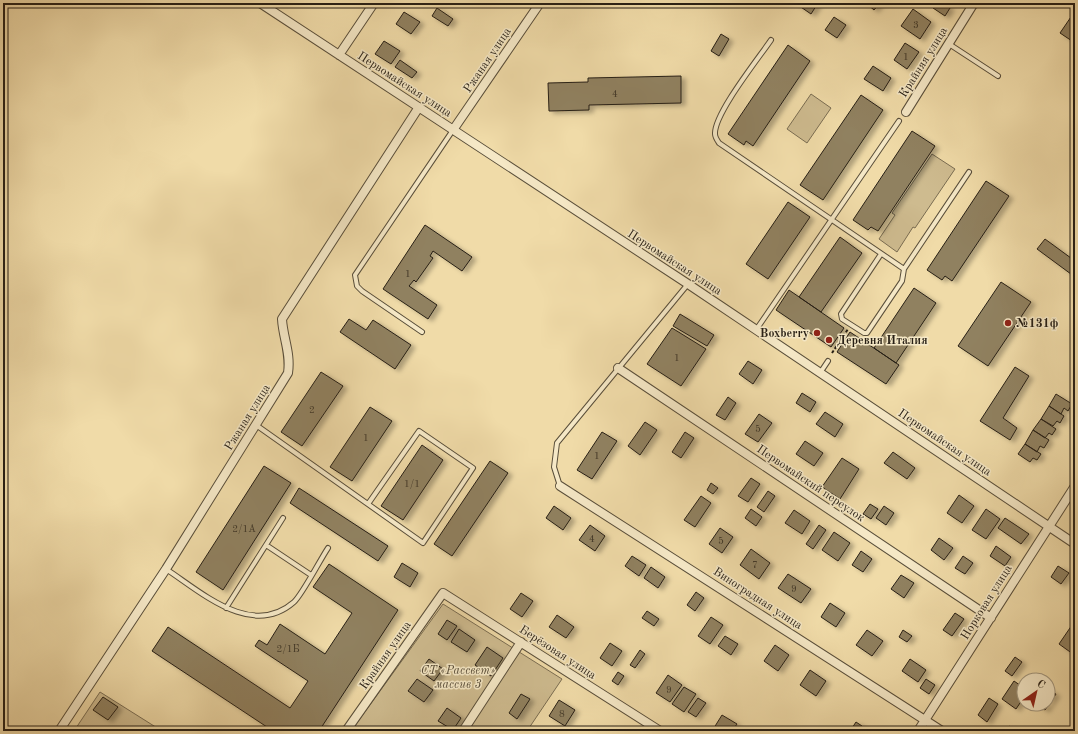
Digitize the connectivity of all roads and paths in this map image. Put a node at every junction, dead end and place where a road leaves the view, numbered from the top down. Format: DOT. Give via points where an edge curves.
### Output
graph roads {
  1 [pos="260,3"];
  2 [pos="374,3"];
  3 [pos="540,3"];
  4 [pos="974,3"];
  5 [pos="771,40"];
  6 [pos="949,44"];
  7 [pos="339,55"];
  8 [pos="998,76"];
  9 [pos="419,108"];
  10 [pos="906,112"];
  11 [pos="899,121"];
  12 [pos="453,130"];
  13 [pos="969,172"];
  14 [pos="831,220"];
  15 [pos="881,254"];
  16 [pos="904,269"];
  17 [pos="688,284"];
  18 [pos="851,325"];
  19 [pos="756,330"];
  20 [pos="422,332"];
  21 [pos="832,353"];
  22 [pos="828,362"];
  23 [pos="618,368"];
  24 [pos="820,373"];
  25 [pos="256,425"];
  26 [pos="560,486"];
  27 [pos="1075,486"];
  28 [pos="368,504"];
  29 [pos="283,518"];
  30 [pos="1048,526"];
  31 [pos="1075,544"];
  32 [pos="266,545"];
  33 [pos="328,548"];
  34 [pos="166,569"];
  35 [pos="311,575"];
  36 [pos="443,593"];
  37 [pos="226,608"];
  38 [pos="991,618"];
  39 [pos="521,642"];
  40 [pos="925,720"];
  41 [pos="59,731"];
  42 [pos="346,731"];
  43 [pos="463,731"];
  44 [pos="660,731"];
  45 [pos="918,731"];
  46 [pos="942,731"];
  1 -- 7 [label="street, Первомайская улица"];
  2 -- 7 [label="street"];
  3 -- 12 [label="street, Ржаная улица"];
  4 -- 6 [label="street, Крайняя улица"];
  5 -- 14 [label="lane" via="721,114 716,139"];
  6 -- 8 [label="lane"];
  6 -- 10 [label="street, Крайняя улица"];
  7 -- 9 [label="street, Первомайская улица"];
  9 -- 12 [label="street, Первомайская улица"];
  9 -- 25 [label="street, Ржаная улица" via="282,319 290,359 288,373"];
  11 -- 14 [label="lane"];
  12 -- 17 [label="street, Первомайская улица"];
  12 -- 20 [label="lane" via="355,276 356,286 362,292"];
  13 -- 16 [label="lane"];
  14 -- 15 [label="lane"];
  14 -- 19 [label="lane"];
  15 -- 16 [label="lane"];
  15 -- 18 [label="lane" via="841,314 842,319"];
  16 -- 18 [label="lane" via="902,281 867,333 864,334"];
  17 -- 19 [label="street, Первомайская улица"];
  17 -- 23 [label="lane"];
  18 -- 21 [label="path"];
  19 -- 24 [label="street, Первомайская улица"];
  22 -- 24 [label="lane"];
  23 -- 26 [label="lane" via="557,443 554,466"];
  23 -- 38 [label="street, Первомайский переулок"];
  24 -- 30 [label="street, Первомайская улица"];
  25 -- 28 [label="lane"];
  25 -- 34 [label="street, Ржаная улица"];
  26 -- 40 [label="street, Виноградная улица"];
  27 -- 30 [label="street, Норковая улица"];
  28 -- 28 [label="lane" via="423,543 473,468 419,431"];
  29 -- 32 [label="lane"];
  30 -- 31 [label="street, Первомайская улица"];
  30 -- 38 [label="street, Норковая улица"];
  32 -- 35 [label="lane"];
  32 -- 37 [label="lane"];
  33 -- 35 [label="lane"];
  34 -- 37 [label="lane"];
  34 -- 41 [label="street, Ржаная улица"];
  35 -- 37 [label="lane" via="294,602 266,616 249,616"];
  36 -- 39 [label="street, Берёзовая улица"];
  36 -- 42 [label="street, Крайняя улица"];
  38 -- 40 [label="street, Норковая улица"];
  39 -- 43 [label="street"];
  39 -- 44 [label="street, Берёзовая улица"];
  40 -- 45 [label="street, Норковая улица"];
  40 -- 46 [label="street, Виноградная улица"];
}
